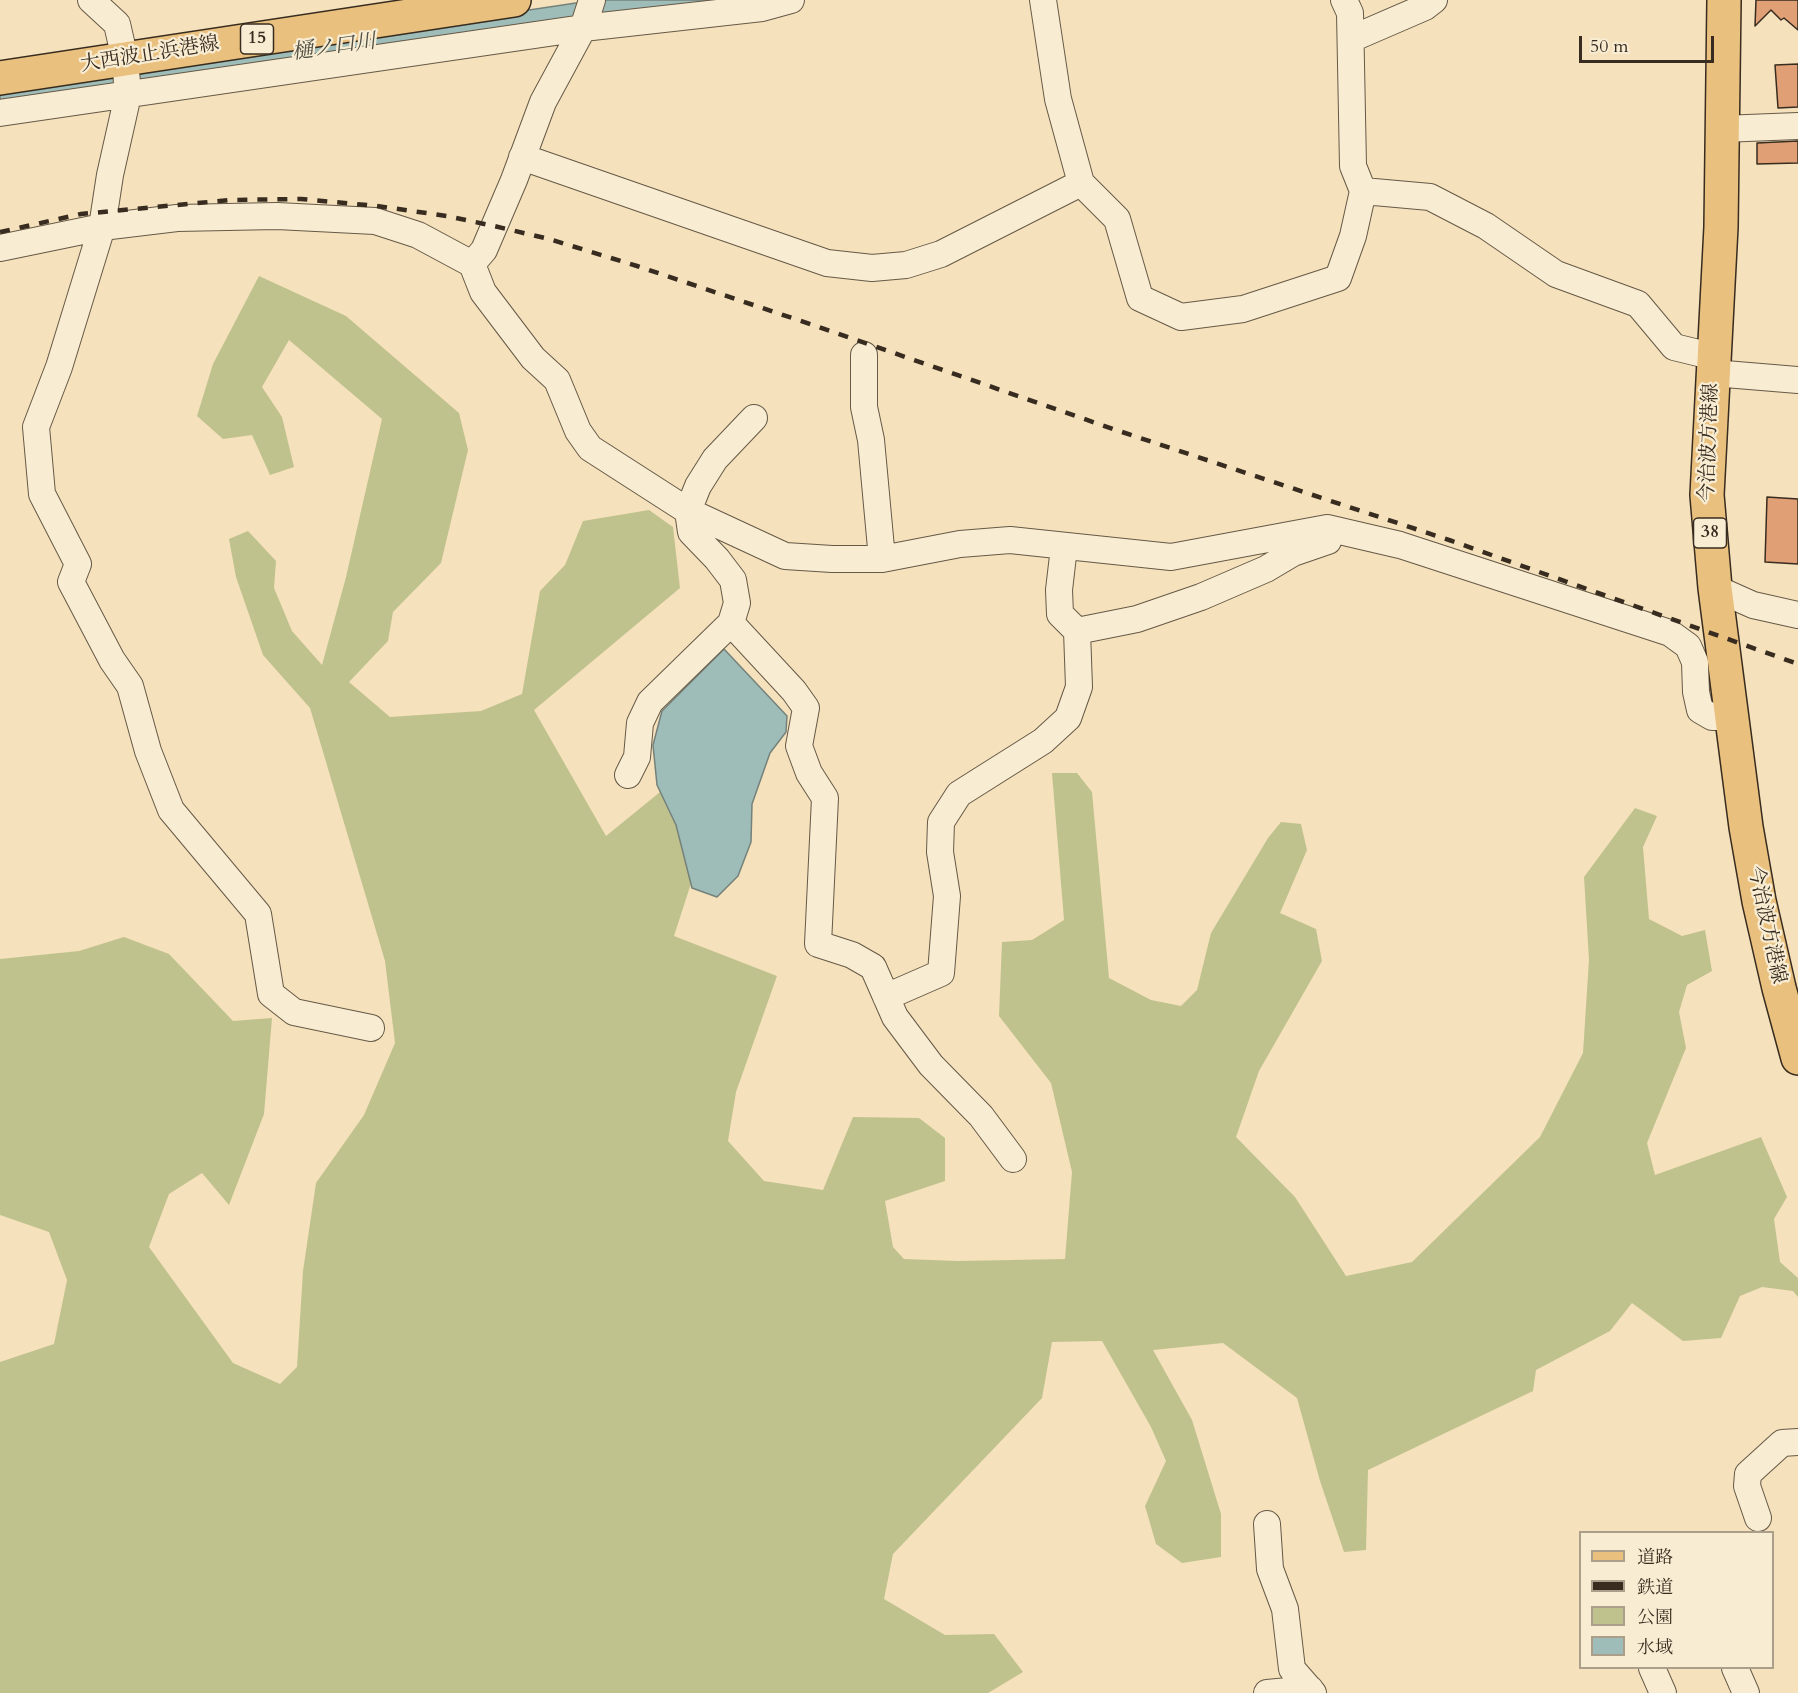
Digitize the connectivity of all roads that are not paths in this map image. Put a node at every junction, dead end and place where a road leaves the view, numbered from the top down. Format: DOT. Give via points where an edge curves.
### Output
graph roads {
  1 [pos="91,0"];
  2 [pos="514,0"];
  3 [pos="791,0"];
  4 [pos="1043,0"];
  5 [pos="1344,0"];
  6 [pos="1434,0"];
  7 [pos="1724,0"];
  8 [pos="464,4"];
  9 [pos="744,11"];
  10 [pos="587,16"];
  11 [pos="1352,39"];
  12 [pos="125,59"];
  13 [pos="0,78"];
  14 [pos="128,95"];
  15 [pos="0,113"];
  16 [pos="1798,126"];
  17 [pos="1722,129"];
  18 [pos="522,157"];
  19 [pos="1081,183"];
  20 [pos="1363,191"];
  21 [pos="102,227"];
  22 [pos="0,248"];
  23 [pos="472,264"];
  24 [pos="864,355"];
  25 [pos="1714,365"];
  26 [pos="1798,380"];
  27 [pos="754,418"];
  28 [pos="688,511"];
  29 [pos="1351,533"];
  30 [pos="1064,547"];
  31 [pos="882,559"];
  32 [pos="1715,588"];
  33 [pos="1798,615"];
  34 [pos="731,623"];
  35 [pos="1077,631"];
  36 [pos="1731,717"];
  37 [pos="628,775"];
  38 [pos="886,997"];
  39 [pos="371,1028"];
  40 [pos="1798,1058"];
  41 [pos="1013,1160"];
  42 [pos="1798,1442"];
  43 [pos="1758,1518"];
  44 [pos="1267,1524"];
  45 [pos="1652,1669"];
  46 [pos="1735,1669"];
  47 [pos="1311,1691"];
  48 [pos="1267,1693"];
  49 [pos="1663,1693"];
  50 [pos="1746,1693"];
  1 -- 12 [label="street" via="117,24"];
  2 -- 8 [label="main road, 大西波止浜港線 / 15"];
  3 -- 9 [label="street"];
  4 -- 19 [label="street" via="1058,99"];
  5 -- 11 [label="street" via="1350,13"];
  6 -- 11 [label="street"];
  7 -- 17 [label="main road, 今治波方港線 / 38"];
  8 -- 12 [label="main road, 大西波止浜港線 / 15"];
  9 -- 10 [label="street"];
  10 -- 14 [label="street"];
  10 -- 18 [label="street" via="543,102"];
  11 -- 20 [label="street" via="1353,166"];
  12 -- 13 [label="main road, 大西波止浜港線 / 15"];
  12 -- 14 [label="street"];
  14 -- 15 [label="street"];
  14 -- 21 [label="street"];
  16 -- 17 [label="street"];
  17 -- 25 [label="main road, 今治波方港線 / 38"];
  18 -- 19 [label="street" via="827,263 872,268 906,265 941,254"];
  18 -- 23 [label="street" via="484,250"];
  19 -- 20 [label="street" via="1117,219 1140,298 1180,317 1243,309 1338,278"];
  20 -- 25 [label="street" via="1430,197 1486,226 1556,274 1638,304 1674,347"];
  21 -- 22 [label="street"];
  21 -- 23 [label="street" via="177,218 278,216 375,221 418,235"];
  21 -- 39 [label="street" via="59,367 36,427 42,494 78,564 71,582 130,686 148,751 171,810 258,914 271,994 294,1012"];
  23 -- 28 [label="street" via="483,292 533,358 557,380 578,431 590,448"];
  24 -- 31 [label="street" via="864,407 871,440"];
  25 -- 26 [label="street"];
  25 -- 32 [label="main road, 今治波方港線 / 38" via="1707,495"];
  27 -- 28 [label="street" via="715,459"];
  28 -- 31 [label="street" via="785,556"];
  28 -- 34 [label="street" via="691,532 733,580 737,603"];
  29 -- 30 [label="street" via="1327,528 1171,557"];
  29 -- 35 [label="street" via="1293,553 1201,597 1137,619"];
  29 -- 36 [label="street" via="1400,545 1670,633 1688,646 1695,662 1700,710 1712,717"];
  30 -- 31 [label="street" via="1010,540 960,544"];
  30 -- 35 [label="street" via="1060,614"];
  32 -- 33 [label="street" via="1753,605"];
  32 -- 36 [label="main road, 今治波方港線 / 38"];
  34 -- 37 [label="street" via="650,702 640,723 637,757"];
  34 -- 38 [label="street" via="806,708 799,746 825,798 818,944 873,967"];
  35 -- 38 [label="street" via="1080,687 1068,718 1043,741 959,794 941,822 940,852 947,896 941,974"];
  36 -- 40 [label="main road, 今治波方港線 / 38" via="1759,901"];
  38 -- 41 [label="street" via="895,1017 932,1065 981,1116"];
  42 -- 43 [label="street" via="1782,1443 1748,1474 1747,1486"];
  44 -- 47 [label="street" via="1270,1569 1285,1609 1292,1669"];
  45 -- 49 [label="street"];
  46 -- 50 [label="street"];
  47 -- 48 [label="street"];
}
